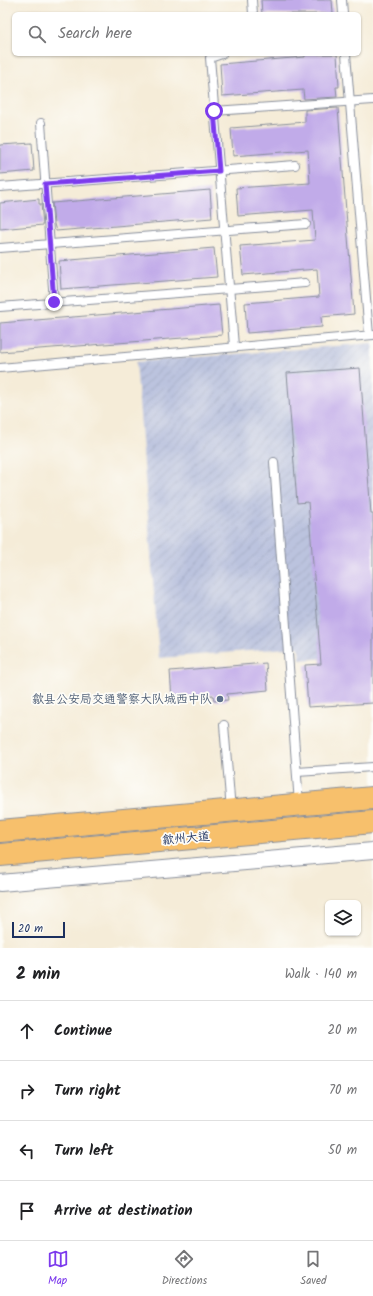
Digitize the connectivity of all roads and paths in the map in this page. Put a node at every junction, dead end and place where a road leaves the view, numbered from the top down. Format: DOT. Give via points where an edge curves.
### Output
graph roads {
  1 [pos="252,0"];
  2 [pos="342,0"];
  3 [pos="253,12"];
  4 [pos="343,12"];
  5 [pos="216,56"];
  6 [pos="346,56"];
  7 [pos="373,100"];
  8 [pos="350,102"];
  9 [pos="214,111"];
  10 [pos="41,123"];
  11 [pos="295,165"];
  12 [pos="219,171"];
  13 [pos="45,184"];
  14 [pos="0,187"];
  15 [pos="306,224"];
  16 [pos="224,231"];
  17 [pos="50,244"];
  18 [pos="0,248"];
  19 [pos="305,283"];
  20 [pos="229,288"];
  21 [pos="54,302"];
  22 [pos="0,307"];
  23 [pos="371,335"];
  24 [pos="234,346"];
  25 [pos="0,368"];
  26 [pos="274,462"];
  27 [pos="224,725"];
  28 [pos="373,767"];
  29 [pos="297,772"];
  30 [pos="373,798"];
  31 [pos="299,804"];
  32 [pos="231,810"];
  33 [pos="373,822"];
  34 [pos="0,831"];
  35 [pos="373,851"];
  36 [pos="0,855"];
  37 [pos="0,883"];
  1 -- 3 [label="lane"];
  2 -- 4 [label="lane"];
  5 -- 9 [label="lane" via="210,58"];
  6 -- 8 [label="lane"];
  7 -- 8 [label="lane"];
  8 -- 9 [label="lane"];
  8 -- 23 [label="lane"];
  9 -- 12 [label="lane"];
  10 -- 13 [label="lane"];
  11 -- 12 [label="lane"];
  12 -- 13 [label="lane"];
  12 -- 16 [label="lane"];
  13 -- 14 [label="lane"];
  13 -- 17 [label="lane"];
  15 -- 16 [label="lane"];
  16 -- 17 [label="lane"];
  16 -- 20 [label="lane"];
  17 -- 18 [label="lane"];
  17 -- 21 [label="lane"];
  19 -- 20 [label="lane"];
  20 -- 21 [label="lane"];
  20 -- 24 [label="lane"];
  21 -- 22 [label="lane"];
  23 -- 24 [label="lane"];
  24 -- 25 [label="lane"];
  26 -- 29 [label="lane"];
  27 -- 32 [label="lane"];
  28 -- 29 [label="lane"];
  29 -- 31 [label="lane"];
  30 -- 31 [label="highway, 歙州大道"];
  31 -- 32 [label="highway, 歙州大道"];
  32 -- 34 [label="highway, 歙州大道"];
  33 -- 36 [label="highway, 歙州大道"];
  35 -- 37 [label="street"];
}
